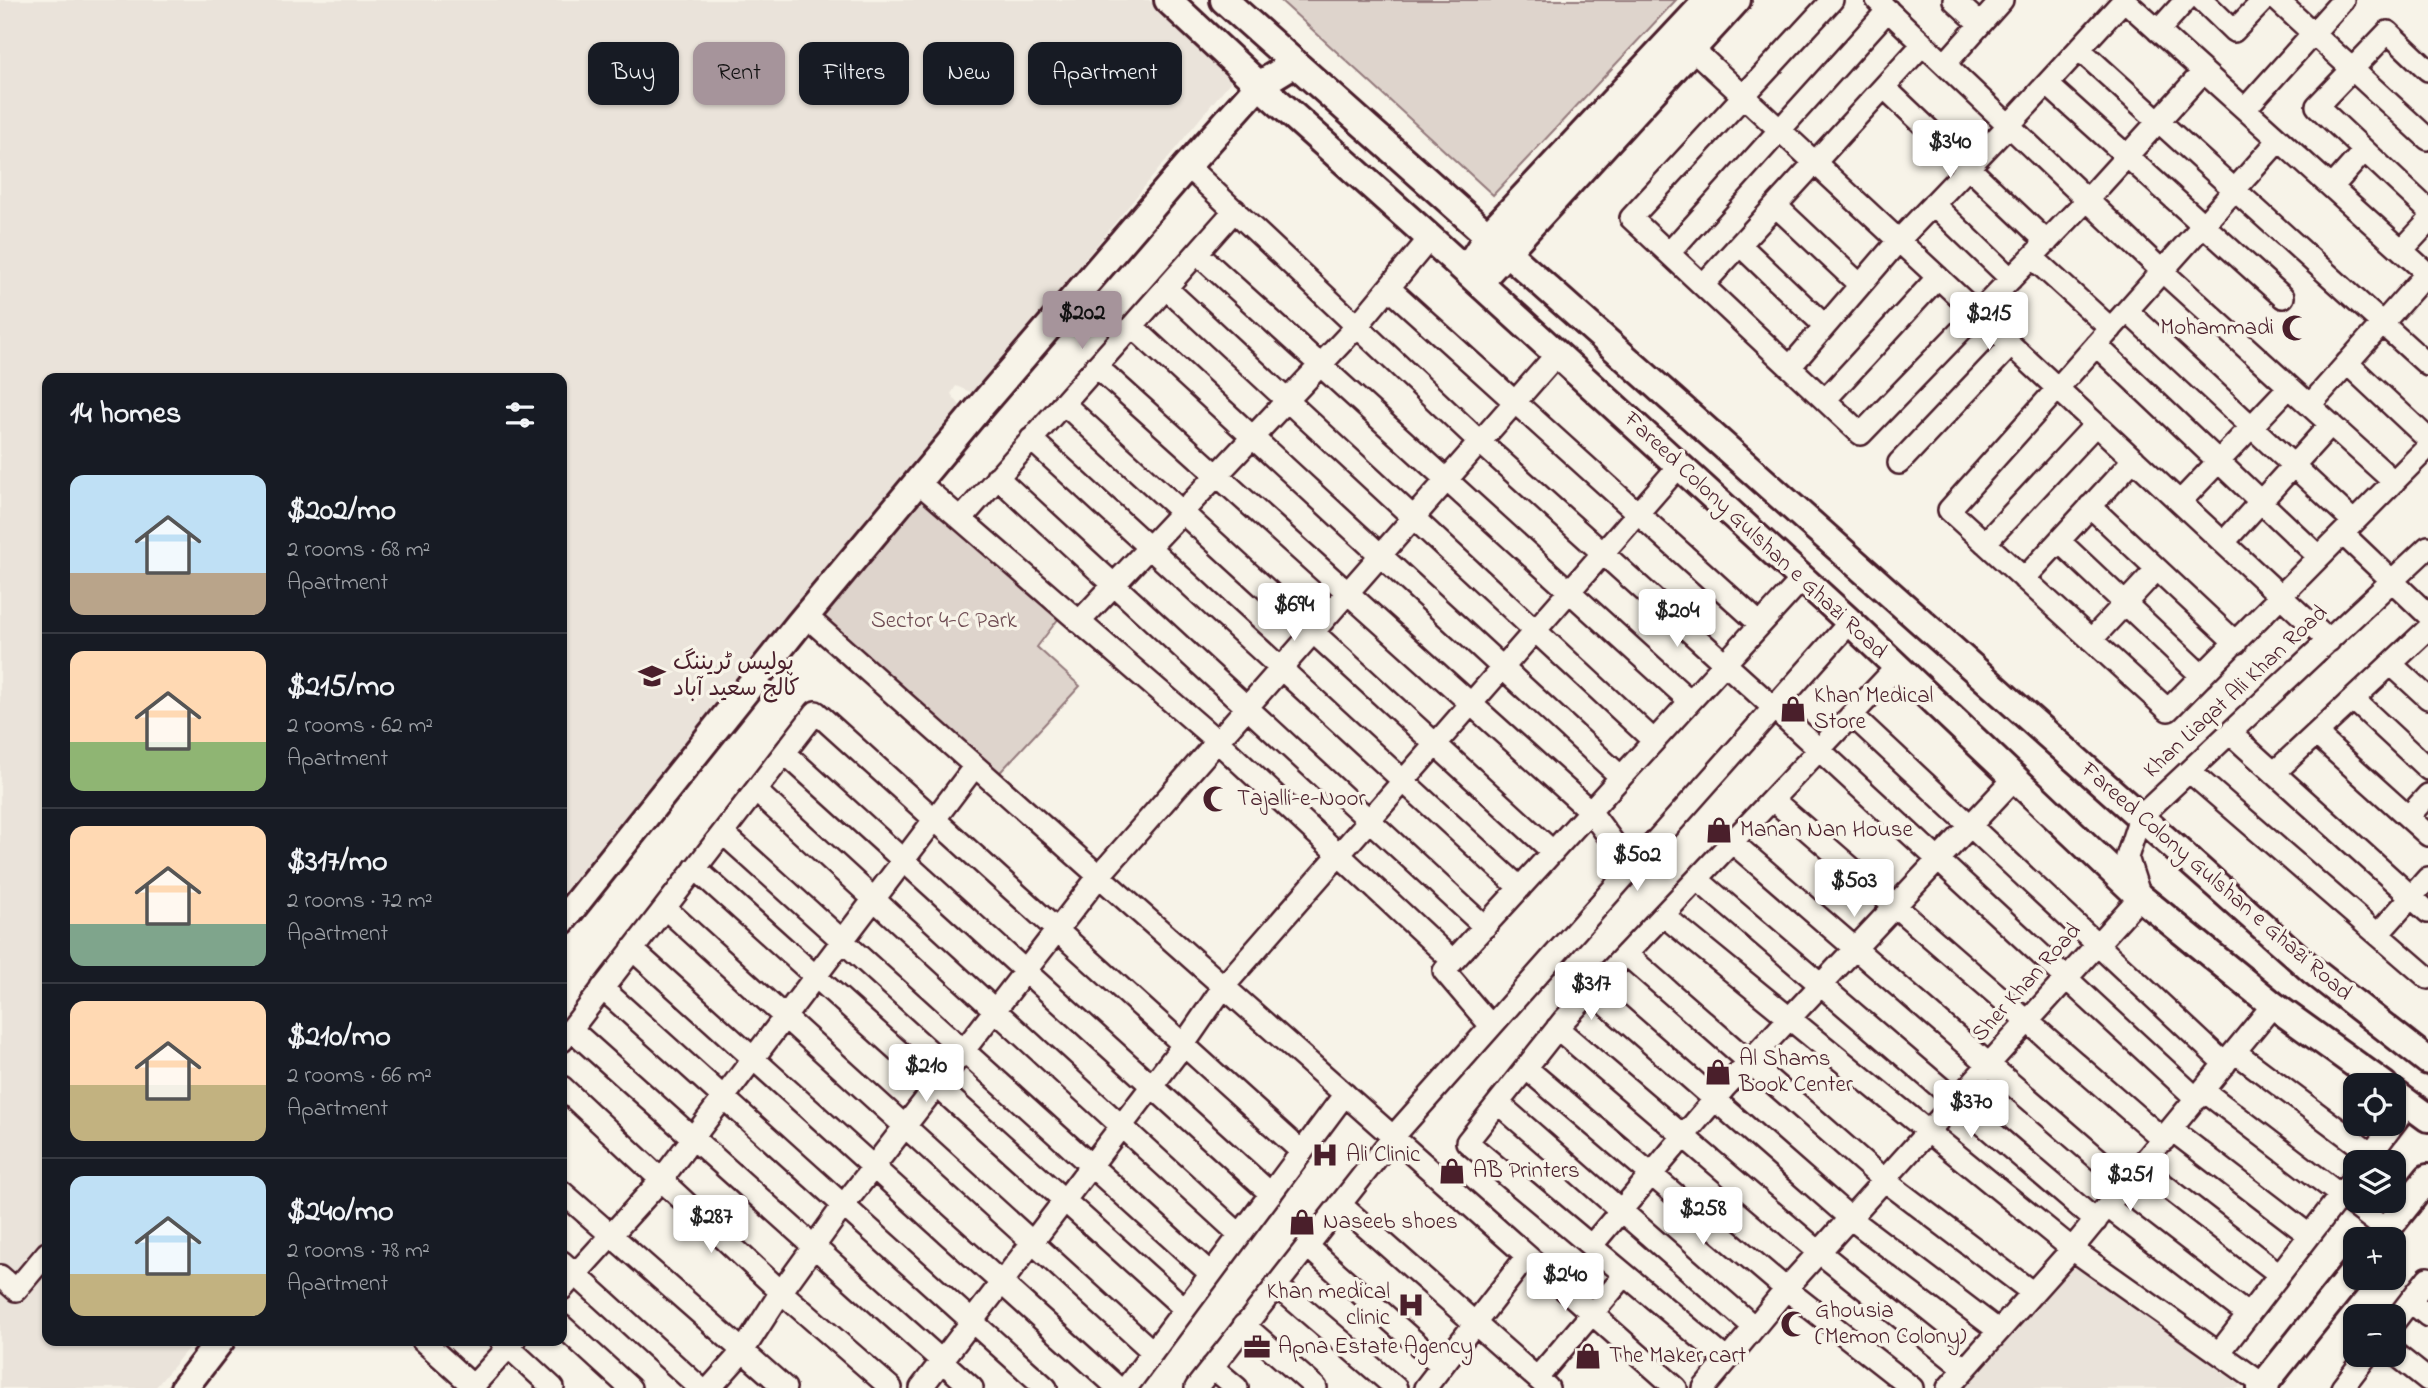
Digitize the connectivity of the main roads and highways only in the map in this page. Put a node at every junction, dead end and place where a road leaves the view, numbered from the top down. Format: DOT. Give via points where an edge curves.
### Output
graph roads {
  1 [pos="1168,0"];
  2 [pos="1224,0"];
  3 [pos="1708,0"];
  4 [pos="1737,0"];
  5 [pos="1685,41"];
  6 [pos="1295,63"];
  7 [pos="1259,85"];
  8 [pos="1498,242"];
  9 [pos="1472,276"];
  10 [pos="567,915"];
  11 [pos="2428,1061"];
  12 [pos="2368,1073"];
  13 [pos="2428,1178"];
  14 [pos="2389,1227"];
  15 [pos="2343,1286"];
  16 [pos="216,1346"];
  17 [pos="2264,1387"];
  18 [pos="184,1388"];
  1 -- 7 [label="main road, Fareed Colony Gulshan e Ghazi Road"];
  2 -- 6 [label="main road, Fareed Colony Gulshan e Ghazi Road"];
  3 -- 5 [label="main road"];
  4 -- 5 [label="main road"];
  5 -- 8 [label="main road"];
  6 -- 7 [label="main road"];
  6 -- 8 [label="main road, Fareed Colony Gulshan e Ghazi Road"];
  7 -- 9 [label="main road, Fareed Colony Gulshan e Ghazi Road"];
  7 -- 10 [label="main road" via="806,616"];
  8 -- 9 [label="main road"];
  8 -- 11 [label="main road, Fareed Colony Gulshan e Ghazi Road" via="2313,971"];
  9 -- 12 [label="main road, Fareed Colony Gulshan e Ghazi Road" via="1803,578 2140,897"];
  13 -- 14 [label="main road"];
  15 -- 17 [label="main road"];
  16 -- 18 [label="main road"];
}
